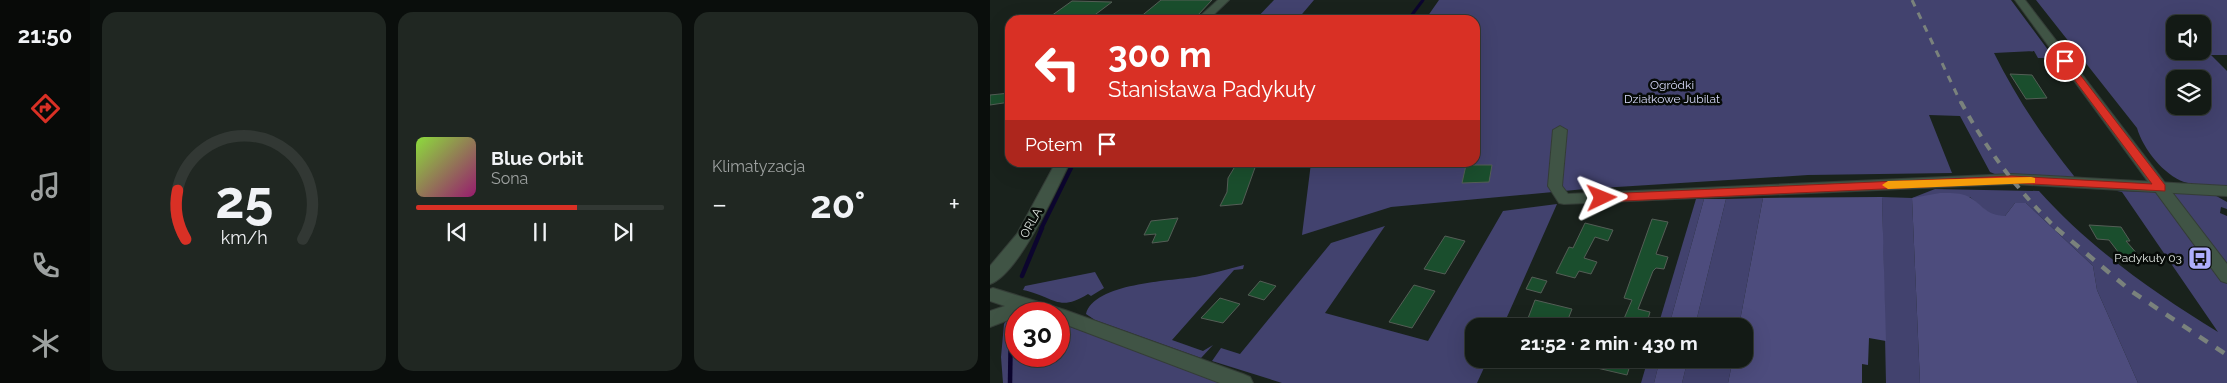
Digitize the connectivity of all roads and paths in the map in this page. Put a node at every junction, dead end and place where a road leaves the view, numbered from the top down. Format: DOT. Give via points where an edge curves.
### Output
graph roads {
  1 [pos="1224,0"];
  2 [pos="2020,0"];
  3 [pos="1207,15"];
  4 [pos="1560,130"];
  5 [pos="1061,167"];
  6 [pos="2161,188"];
  7 [pos="2227,191"];
  8 [pos="2227,276"];
  9 [pos="991,288"];
  10 [pos="1024,302"];
  11 [pos="1005,314"];
  12 [pos="1070,319"];
  13 [pos="990,320"];
  14 [pos="1243,383"];
  1 -- 3 [label="street"];
  2 -- 6 [label="street"];
  4 -- 6 [label="street" via="1555,186 1564,200 2012,179"];
  5 -- 9 [label="street, ORLA" via="1026,233"];
  6 -- 7 [label="street"];
  6 -- 8 [label="street"];
  9 -- 10 [label="street"];
  11 -- 13 [label="street"];
  12 -- 14 [label="street"];
}
